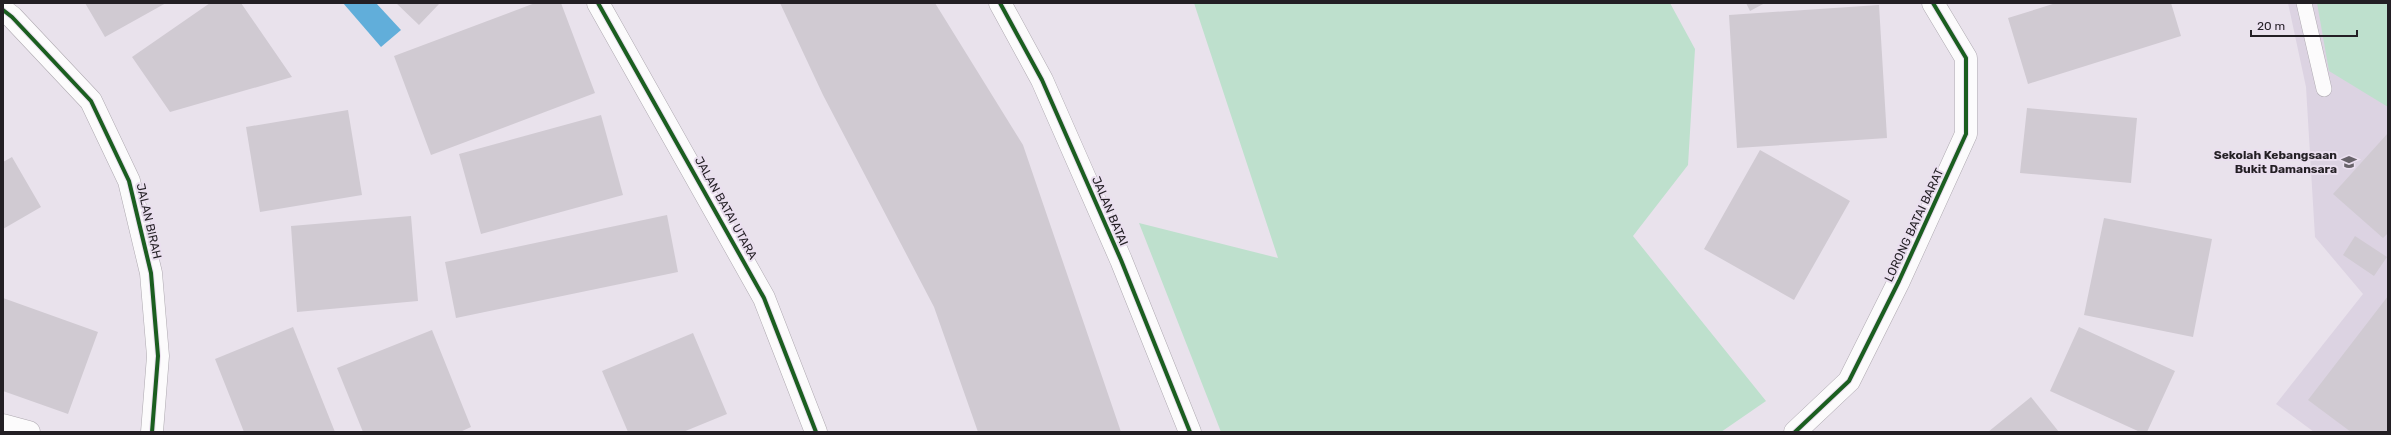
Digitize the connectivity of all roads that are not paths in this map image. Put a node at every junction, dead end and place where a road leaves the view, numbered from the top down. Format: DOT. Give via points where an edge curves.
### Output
graph roads {
  1 [pos="598,3"];
  2 [pos="1000,3"];
  3 [pos="1934,3"];
  4 [pos="2304,3"];
  5 [pos="3,10"];
  6 [pos="2324,90"];
  7 [pos="3,425"];
  8 [pos="29,432"];
  9 [pos="152,432"];
  10 [pos="816,432"];
  11 [pos="1190,432"];
  12 [pos="1795,432"];
  1 -- 10 [label="street, JALAN BATAI UTARA" via="764,298"];
  2 -- 11 [label="street, JALAN BATAI" via="1042,80 1121,260"];
  3 -- 12 [label="street, LORONG BATAI BARAT" via="1966,58 1966,134 1899,281 1849,381"];
  4 -- 6 [label="lane"];
  5 -- 9 [label="street, JALAN BIRAH" via="12,16 91,101 129,181 151,273 158,356"];
  7 -- 8 [label="street"];
}
